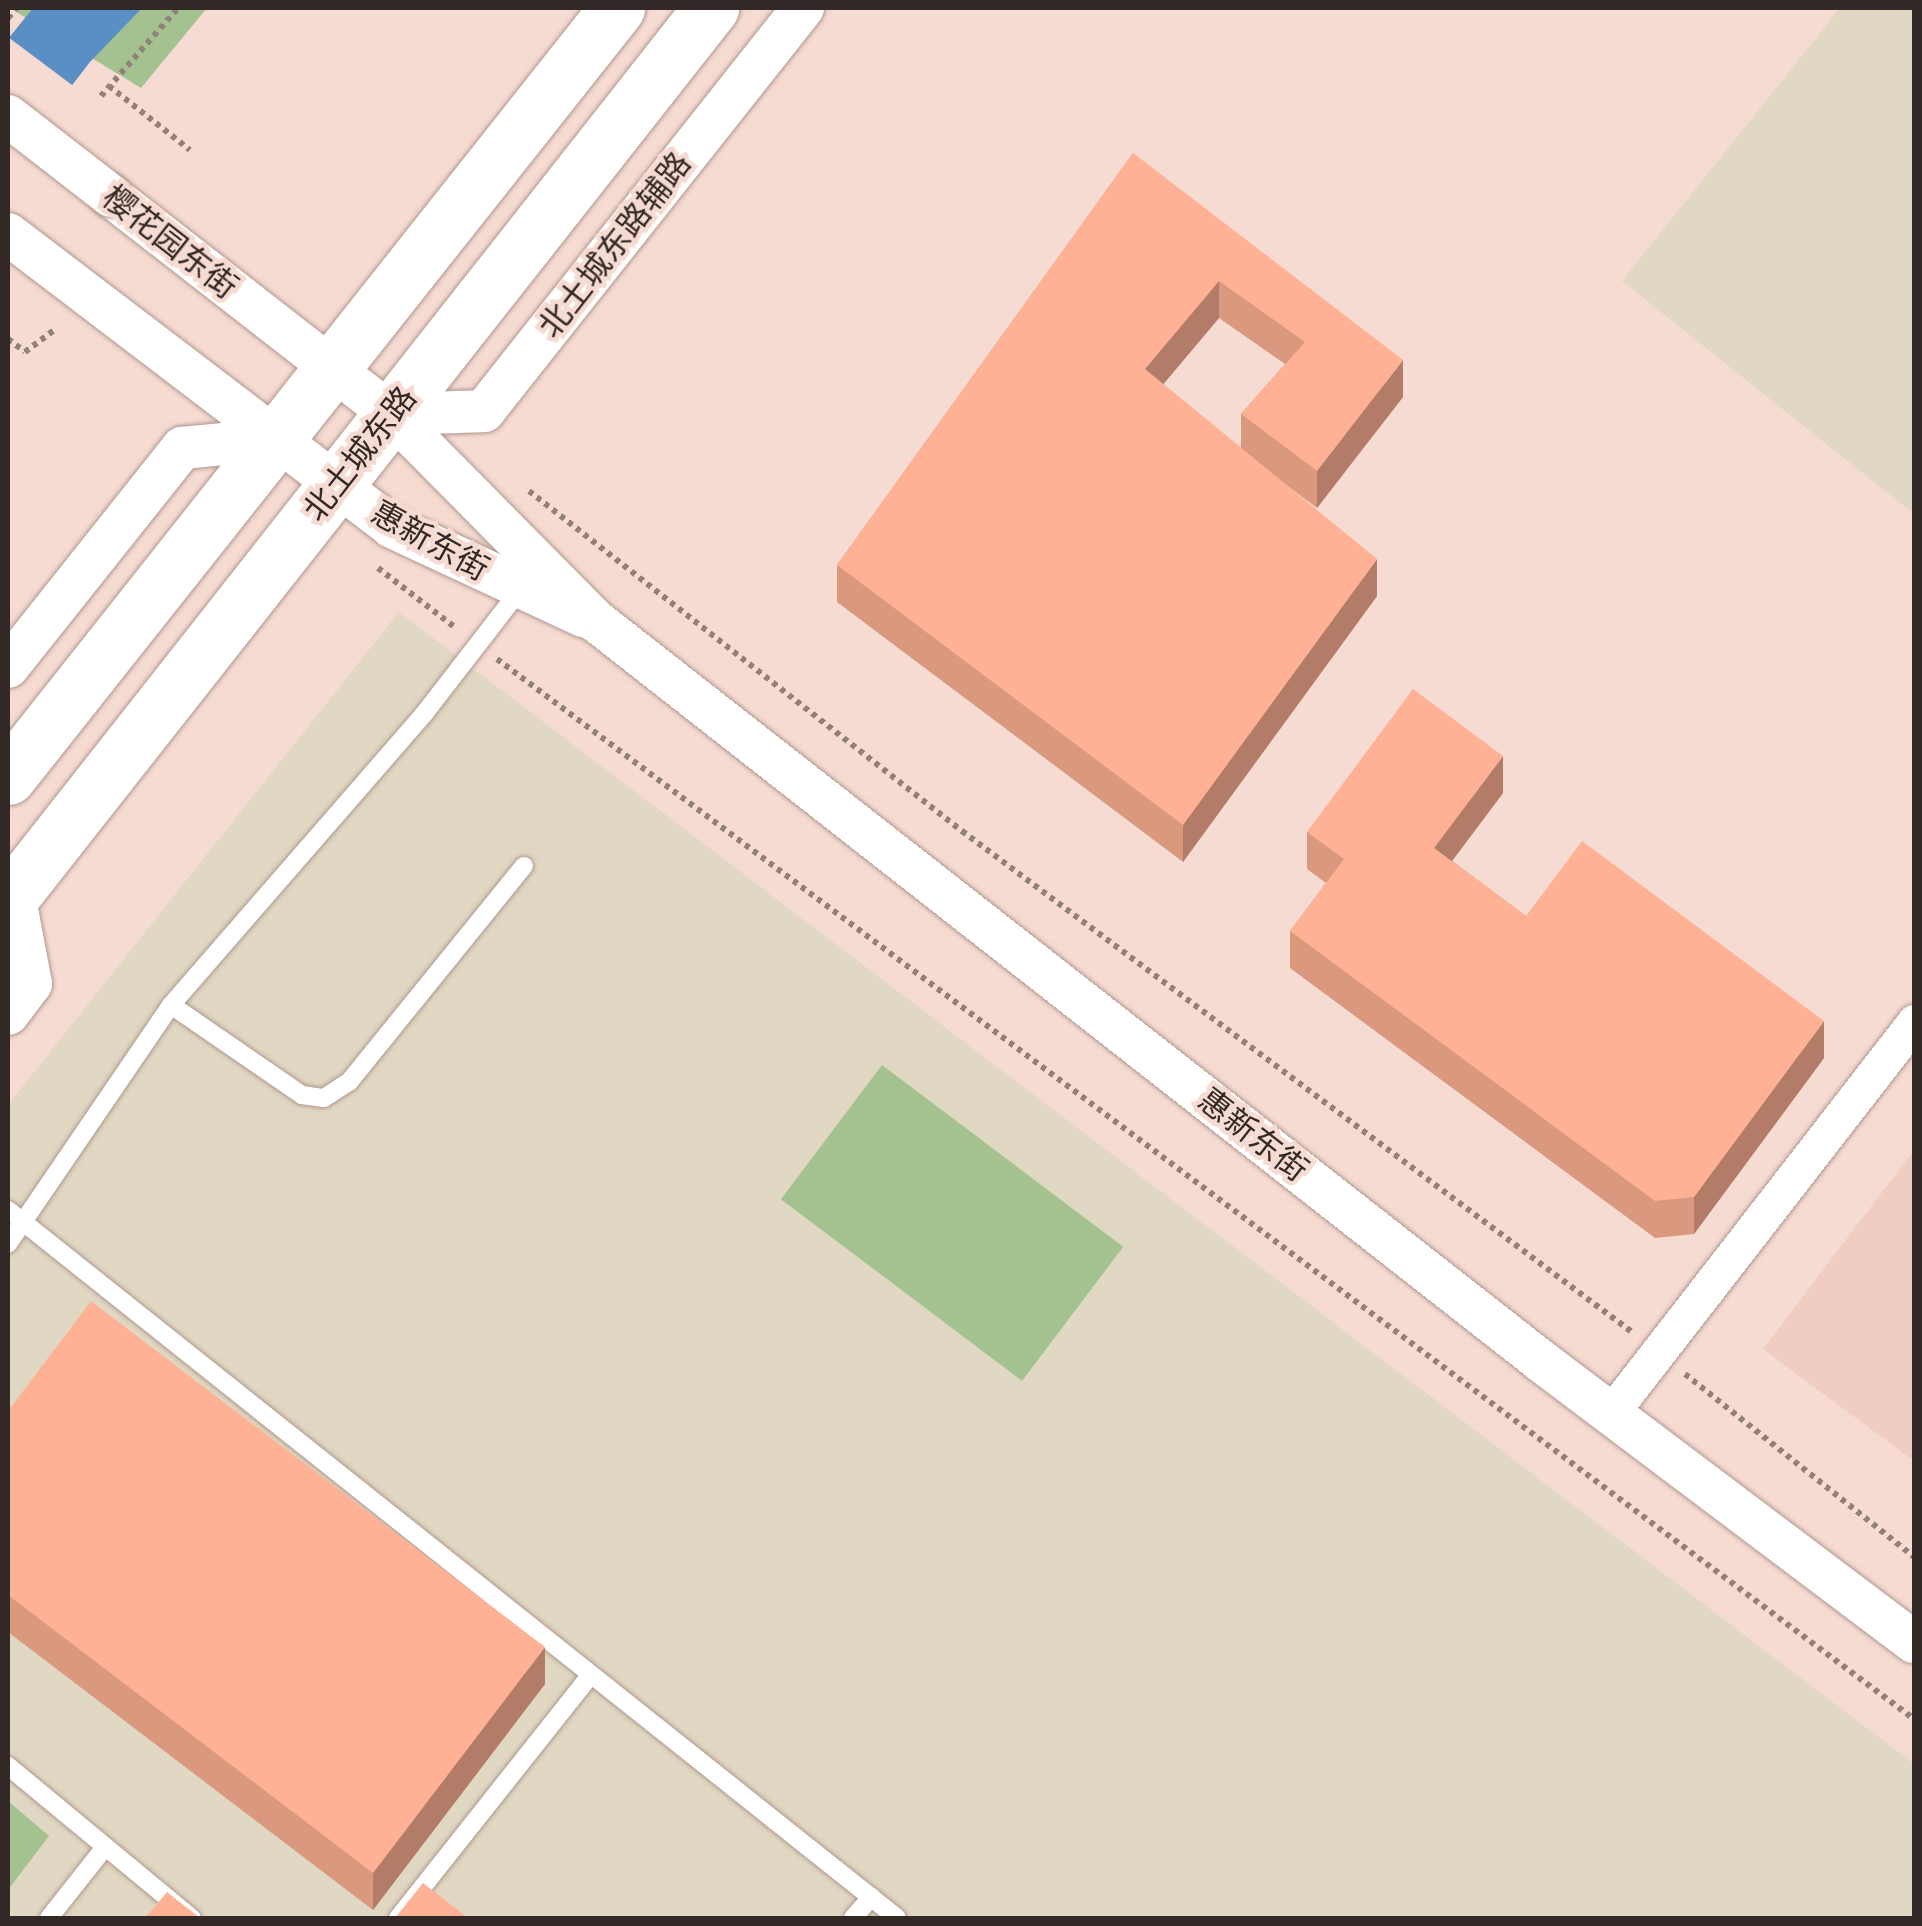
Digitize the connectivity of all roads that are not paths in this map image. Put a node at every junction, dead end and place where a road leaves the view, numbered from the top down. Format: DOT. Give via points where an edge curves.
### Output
graph roads {
  1 [pos="617,8"];
  2 [pos="711,8"];
  3 [pos="803,8"];
  4 [pos="8,116"];
  5 [pos="8,234"];
  6 [pos="332,369"];
  7 [pos="391,414"];
  8 [pos="276,439"];
  9 [pos="335,484"];
  10 [pos="520,590"];
  11 [pos="596,622"];
  12 [pos="8,667"];
  13 [pos="8,777"];
  14 [pos="524,866"];
  15 [pos="11,897"];
  16 [pos="171,1005"];
  17 [pos="8,1014"];
  18 [pos="1914,1022"];
  19 [pos="8,1210"];
  20 [pos="23,1223"];
  21 [pos="8,1244"];
  22 [pos="1610,1413"];
  23 [pos="1914,1642"];
  24 [pos="589,1677"];
  25 [pos="8,1766"];
  26 [pos="106,1847"];
  27 [pos="871,1898"];
  28 [pos="49,1918"];
  29 [pos="192,1918"];
  30 [pos="398,1918"];
  31 [pos="853,1918"];
  32 [pos="897,1918"];
  1 -- 6 [label="main road"];
  2 -- 7 [label="main road, 北土城东路"];
  3 -- 7 [label="street, 北土城东路辅路" via="484,410"];
  4 -- 6 [label="street, 樱花园东街, bridge"];
  5 -- 8 [label="street"];
  6 -- 7 [label="street, 惠新东街"];
  6 -- 8 [label="main road"];
  7 -- 9 [label="main road, 北土城东路"];
  7 -- 11 [label="street, 惠新东街"];
  8 -- 9 [label="street, 惠新东街"];
  8 -- 12 [label="street" via="182,448"];
  8 -- 13 [label="main road"];
  9 -- 10 [label="street, 惠新东街" via="392,526"];
  9 -- 15 [label="main road, 北土城东路"];
  10 -- 11 [label="street, 惠新东街"];
  10 -- 16 [label="lane"];
  11 -- 22 [label="street, 惠新东街"];
  14 -- 16 [label="lane" via="349,1082 324,1098 302,1095"];
  15 -- 17 [label="street" via="31,984"];
  16 -- 20 [label="lane"];
  18 -- 22 [label="street"];
  19 -- 20 [label="lane"];
  20 -- 21 [label="lane"];
  20 -- 24 [label="lane"];
  22 -- 23 [label="street, 惠新东街"];
  24 -- 27 [label="lane"];
  24 -- 30 [label="lane"];
  25 -- 26 [label="lane"];
  26 -- 28 [label="lane"];
  26 -- 29 [label="lane"];
  27 -- 31 [label="lane"];
  27 -- 32 [label="lane"];
}
